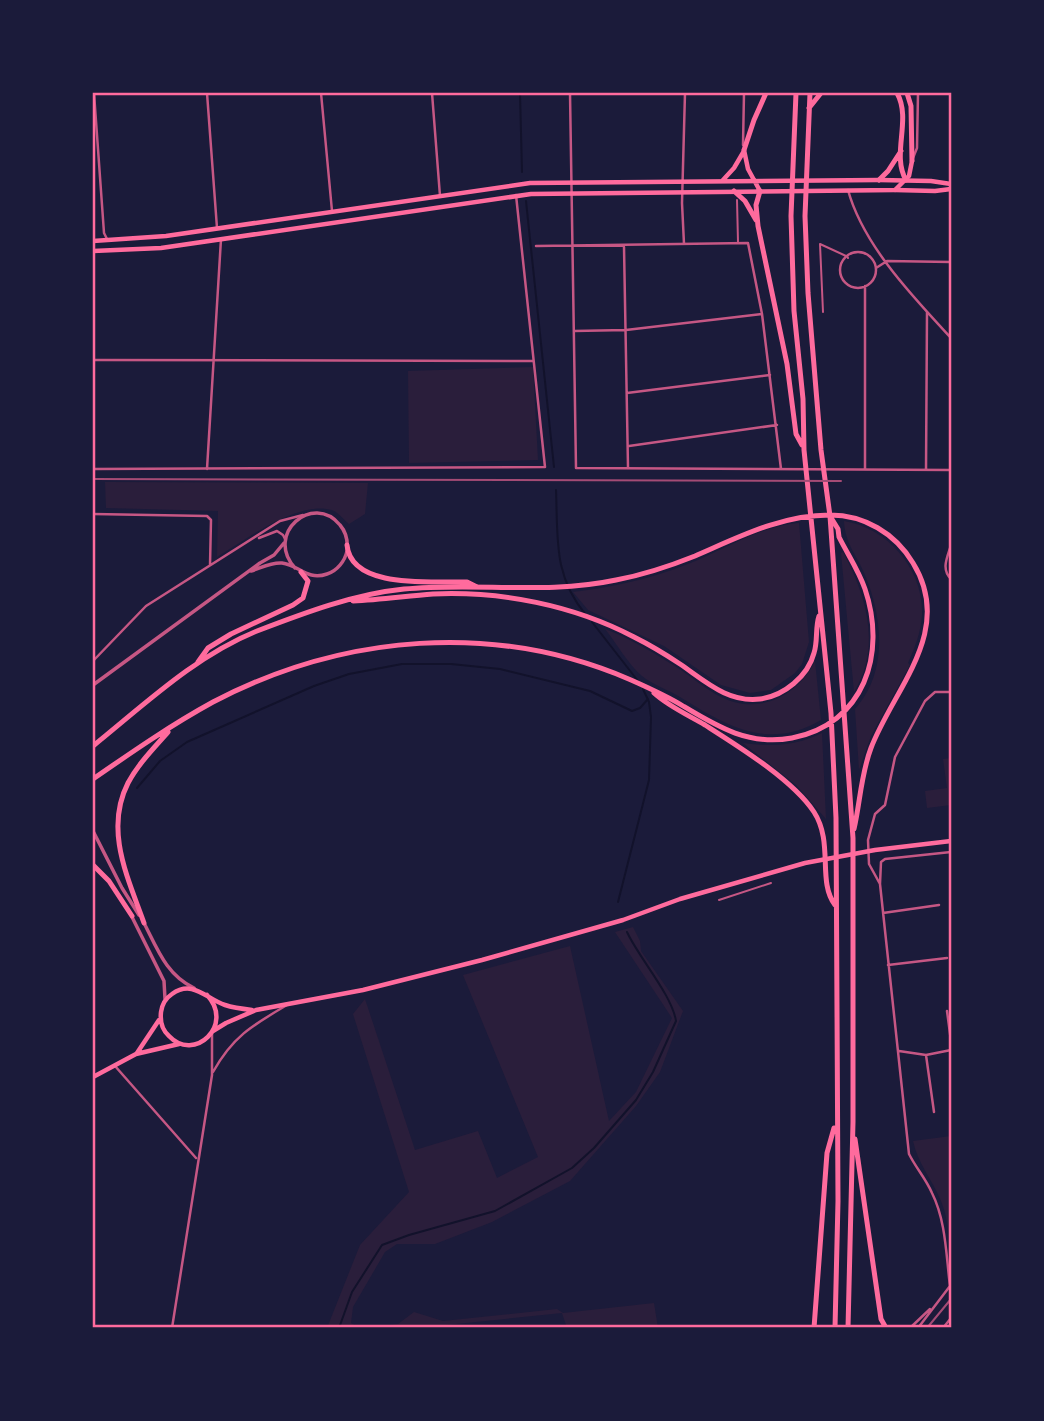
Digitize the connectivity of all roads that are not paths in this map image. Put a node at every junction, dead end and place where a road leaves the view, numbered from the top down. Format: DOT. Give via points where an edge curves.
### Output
graph roads {
  1 [pos="94,93"];
  2 [pos="207,93"];
  3 [pos="321,93"];
  4 [pos="432,93"];
  5 [pos="570,93"];
  6 [pos="685,93"];
  7 [pos="744,93"];
  8 [pos="766,93"];
  9 [pos="796,93"];
  10 [pos="810,93"];
  11 [pos="821,93"];
  12 [pos="897,93"];
  13 [pos="907,93"];
  14 [pos="918,93"];
  15 [pos="809,108"];
  16 [pos="744,150"];
  17 [pos="901,151"];
  18 [pos="912,161"];
  19 [pos="911,171"];
  20 [pos="755,180"];
  21 [pos="768,180"];
  22 [pos="879,180"];
  23 [pos="906,180"];
  24 [pos="921,180"];
  25 [pos="683,181"];
  26 [pos="722,181"];
  27 [pos="570,182"];
  28 [pos="951,187"];
  29 [pos="848,190"];
  30 [pos="895,190"];
  31 [pos="734,191"];
  32 [pos="760,191"];
  33 [pos="917,191"];
  34 [pos="571,192"];
  35 [pos="682,192"];
  36 [pos="516,195"];
  37 [pos="440,196"];
  38 [pos="737,200"];
  39 [pos="436,207"];
  40 [pos="331,211"];
  41 [pos="340,221"];
  42 [pos="758,226"];
  43 [pos="227,227"];
  44 [pos="217,228"];
  45 [pos="221,239"];
  46 [pos="107,240"];
  47 [pos="93,241"];
  48 [pos="206,241"];
  49 [pos="738,243"];
  50 [pos="684,244"];
  51 [pos="624,245"];
  52 [pos="536,246"];
  53 [pos="573,246"];
  54 [pos="124,250"];
  55 [pos="93,251"];
  56 [pos="847,257"];
  57 [pos="887,261"];
  58 [pos="951,261"];
  59 [pos="875,269"];
  60 [pos="865,285"];
  61 [pos="822,312"];
  62 [pos="926,312"];
  63 [pos="762,314"];
  64 [pos="626,330"];
  65 [pos="574,331"];
  66 [pos="951,338"];
  67 [pos="214,359"];
  68 [pos="93,360"];
  69 [pos="533,361"];
  70 [pos="770,375"];
  71 [pos="628,393"];
  72 [pos="777,425"];
  73 [pos="629,446"];
  74 [pos="804,450"];
  75 [pos="628,467"];
  76 [pos="93,469"];
  77 [pos="207,469"];
  78 [pos="782,469"];
  79 [pos="865,469"];
  80 [pos="926,470"];
  81 [pos="951,470"];
  82 [pos="93,514"];
  83 [pos="308,514"];
  84 [pos="830,516"];
  85 [pos="255,538"];
  86 [pos="285,540"];
  87 [pos="347,545"];
  88 [pos="951,545"];
  89 [pos="209,565"];
  90 [pos="295,568"];
  91 [pos="251,571"];
  92 [pos="301,572"];
  93 [pos="950,579"];
  94 [pos="484,589"];
  95 [pos="347,601"];
  96 [pos="821,613"];
  97 [pos="93,660"];
  98 [pos="196,664"];
  99 [pos="93,685"];
  100 [pos="649,689"];
  101 [pos="951,692"];
  102 [pos="173,726"];
  103 [pos="93,746"];
  104 [pos="93,779"];
  105 [pos="93,831"];
  106 [pos="853,841"];
  107 [pos="951,841"];
  108 [pos="951,852"];
  109 [pos="93,865"];
  110 [pos="771,883"];
  111 [pos="880,884"];
  112 [pos="122,888"];
  113 [pos="719,900"];
  114 [pos="939,905"];
  115 [pos="836,906"];
  116 [pos="883,913"];
  117 [pos="132,916"];
  118 [pos="144,923"];
  119 [pos="947,958"];
  120 [pos="888,965"];
  121 [pos="200,990"];
  122 [pos="207,995"];
  123 [pos="163,1004"];
  124 [pos="290,1004"];
  125 [pos="256,1010"];
  126 [pos="947,1011"];
  127 [pos="161,1015"];
  128 [pos="213,1032"];
  129 [pos="951,1041"];
  130 [pos="180,1044"];
  131 [pos="951,1050"];
  132 [pos="899,1051"];
  133 [pos="136,1054"];
  134 [pos="926,1055"];
  135 [pos="115,1066"];
  136 [pos="212,1075"];
  137 [pos="93,1077"];
  138 [pos="934,1112"];
  139 [pos="836,1122"];
  140 [pos="853,1122"];
  141 [pos="197,1159"];
  142 [pos="951,1285"];
  143 [pos="932,1307"];
  144 [pos="951,1321"];
  145 [pos="172,1328"];
  146 [pos="814,1328"];
  147 [pos="835,1328"];
  148 [pos="848,1328"];
  149 [pos="886,1328"];
  150 [pos="910,1328"];
  151 [pos="918,1328"];
  152 [pos="942,1328"];
  1 -- 46 [label="street"];
  2 -- 44 [label="street"];
  3 -- 40 [label="street"];
  4 -- 37 [label="street"];
  5 -- 27 [label="street"];
  6 -- 25 [label="street"];
  7 -- 16 [label="street"];
  8 -- 16 [label="highway"];
  9 -- 74 [label="highway" via="791,216"];
  10 -- 15 [label="highway"];
  11 -- 15 [label="highway"];
  12 -- 17 [label="highway" via="903,112"];
  13 -- 18 [label="highway"];
  14 -- 18 [label="street" via="917,148"];
  15 -- 84 [label="highway" via="808,293"];
  16 -- 20 [label="main road"];
  16 -- 26 [label="main road"];
  17 -- 22 [label="highway"];
  17 -- 23 [label="highway"];
  18 -- 19 [label="main road"];
  19 -- 23 [label="main road"];
  19 -- 24 [label="main road"];
  20 -- 21 [label="main road"];
  20 -- 26 [label="main road"];
  20 -- 32 [label="main road"];
  21 -- 22 [label="main road"];
  21 -- 32 [label="main road"];
  22 -- 23 [label="main road"];
  23 -- 24 [label="main road"];
  23 -- 30 [label="main road"];
  23 -- 33 [label="main road"];
  24 -- 28 [label="main road"];
  25 -- 26 [label="main road"];
  25 -- 27 [label="main road"];
  25 -- 35 [label="street"];
  27 -- 34 [label="street"];
  27 -- 37 [label="main road" via="517,184"];
  28 -- 33 [label="main road"];
  29 -- 30 [label="main road"];
  29 -- 32 [label="main road"];
  29 -- 57 [label="street"];
  30 -- 33 [label="main road"];
  31 -- 32 [label="main road"];
  31 -- 35 [label="main road"];
  31 -- 42 [label="highway" via="746,201"];
  32 -- 42 [label="highway"];
  34 -- 35 [label="main road"];
  34 -- 36 [label="main road"];
  34 -- 53 [label="street"];
  35 -- 50 [label="street"];
  36 -- 39 [label="main road"];
  36 -- 69 [label="street"];
  37 -- 39 [label="main road"];
  37 -- 40 [label="main road"];
  38 -- 49 [label="street"];
  39 -- 41 [label="main road"];
  40 -- 41 [label="main road"];
  40 -- 43 [label="main road"];
  41 -- 45 [label="main road"];
  42 -- 74 [label="highway" via="796,434"];
  43 -- 44 [label="main road"];
  43 -- 45 [label="main road"];
  44 -- 46 [label="main road"];
  44 -- 48 [label="main road"];
  45 -- 48 [label="main road"];
  45 -- 67 [label="street"];
  46 -- 47 [label="main road"];
  46 -- 54 [label="main road"];
  48 -- 54 [label="main road"];
  49 -- 50 [label="street"];
  49 -- 63 [label="street" via="748,243"];
  50 -- 51 [label="street"];
  51 -- 53 [label="street"];
  51 -- 64 [label="street"];
  52 -- 53 [label="street"];
  53 -- 65 [label="street"];
  54 -- 55 [label="main road"];
  56 -- 59 [label="street" via="865,253"];
  56 -- 60 [label="street" via="841,265 842,276 849,285"];
  56 -- 61 [label="street" via="820,244"];
  57 -- 58 [label="street"];
  57 -- 59 [label="street"];
  57 -- 62 [label="street"];
  59 -- 60 [label="street" via="873,279"];
  60 -- 79 [label="street"];
  62 -- 66 [label="street"];
  62 -- 80 [label="street"];
  63 -- 64 [label="street"];
  63 -- 70 [label="street"];
  64 -- 65 [label="street"];
  64 -- 71 [label="street"];
  65 -- 75 [label="street" via="576,468"];
  67 -- 68 [label="street"];
  67 -- 69 [label="street"];
  67 -- 77 [label="street"];
  69 -- 77 [label="street" via="545,467"];
  70 -- 71 [label="street"];
  70 -- 72 [label="street"];
  71 -- 73 [label="street"];
  72 -- 73 [label="street"];
  72 -- 78 [label="street"];
  73 -- 75 [label="street"];
  74 -- 96 [label="highway"];
  75 -- 78 [label="street"];
  76 -- 77 [label="street"];
  78 -- 79 [label="street"];
  79 -- 80 [label="street"];
  80 -- 81 [label="street"];
  82 -- 89 [label="street" via="207,516 211,520"];
  83 -- 85 [label="street" via="285,519"];
  83 -- 86 [label="street" via="292,525"];
  83 -- 87 [label="street" via="337,522"];
  84 -- 100 [label="highway" via="862,580 873,644 867,677 854,700 836,718 814,732 767,740 733,734"];
  84 -- 106 [label="highway"];
  85 -- 86 [label="street" via="275,531"];
  85 -- 89 [label="street"];
  86 -- 90 [label="street" via="286,555"];
  86 -- 91 [label="street" via="277,553"];
  87 -- 92 [label="street" via="344,560 333,571 313,576"];
  87 -- 94 [label="highway" via="351,561 371,574 467,582"];
  88 -- 93 [label="street" via="945,566"];
  89 -- 97 [label="street" via="146,606"];
  90 -- 91 [label="street" via="276,563"];
  90 -- 92 [label="street"];
  91 -- 99 [label="street"];
  92 -- 98 [label="highway" via="308,581 303,598 208,648"];
  94 -- 95 [label="highway" via="405,589"];
  94 -- 106 [label="highway" via="558,588 614,581 798,517 854,517 890,536 919,575 926,625 916,661 870,751"];
  95 -- 96 [label="highway" via="456,594 571,611 606,623 722,692 755,699 783,691 803,673 814,653"];
  95 -- 98 [label="highway" via="253,633"];
  96 -- 115 [label="highway" via="833,749"];
  98 -- 103 [label="highway"];
  100 -- 102 [label="highway" via="575,660 507,646 438,641 369,648 302,664 213,702"];
  100 -- 115 [label="highway" via="798,793 820,822 828,895"];
  101 -- 111 [label="street" via="935,692 925,701 895,757 885,805 875,814 868,840 869,864"];
  102 -- 104 [label="highway"];
  102 -- 118 [label="highway" via="131,778 119,819 121,860"];
  105 -- 112 [label="street"];
  106 -- 140 [label="highway"];
  107 -- 124 [label="main road" via="814,861 623,920 363,990"];
  108 -- 111 [label="street" via="885,859"];
  109 -- 117 [label="highway"];
  110 -- 113 [label="street"];
  111 -- 116 [label="street"];
  112 -- 117 [label="street"];
  112 -- 118 [label="street"];
  114 -- 116 [label="street"];
  115 -- 139 [label="highway"];
  116 -- 120 [label="street"];
  117 -- 123 [label="street" via="164,981"];
  118 -- 121 [label="street" via="172,973"];
  119 -- 120 [label="street"];
  120 -- 132 [label="street"];
  121 -- 122 [label="main road"];
  121 -- 123 [label="main road" via="175,992"];
  122 -- 125 [label="main road" via="224,1005"];
  122 -- 128 [label="main road" via="217,1016"];
  123 -- 127 [label="main road"];
  124 -- 125 [label="main road"];
  124 -- 136 [label="street" via="236,1038"];
  125 -- 128 [label="main road"];
  126 -- 129 [label="street"];
  127 -- 130 [label="main road" via="164,1030"];
  127 -- 133 [label="main road"];
  128 -- 130 [label="main road" via="198,1044"];
  128 -- 136 [label="street"];
  130 -- 133 [label="main road"];
  131 -- 134 [label="street"];
  132 -- 134 [label="street"];
  132 -- 142 [label="street" via="909,1154 941,1216"];
  133 -- 135 [label="main road"];
  134 -- 138 [label="street"];
  135 -- 137 [label="main road"];
  135 -- 141 [label="street"];
  136 -- 141 [label="street"];
  139 -- 146 [label="highway" via="827,1153"];
  139 -- 147 [label="highway"];
  140 -- 148 [label="highway"];
  140 -- 149 [label="highway" via="881,1319"];
  141 -- 145 [label="street"];
  142 -- 143 [label="street"];
  143 -- 150 [label="street"];
  143 -- 151 [label="street"];
  144 -- 152 [label="street"];
}
